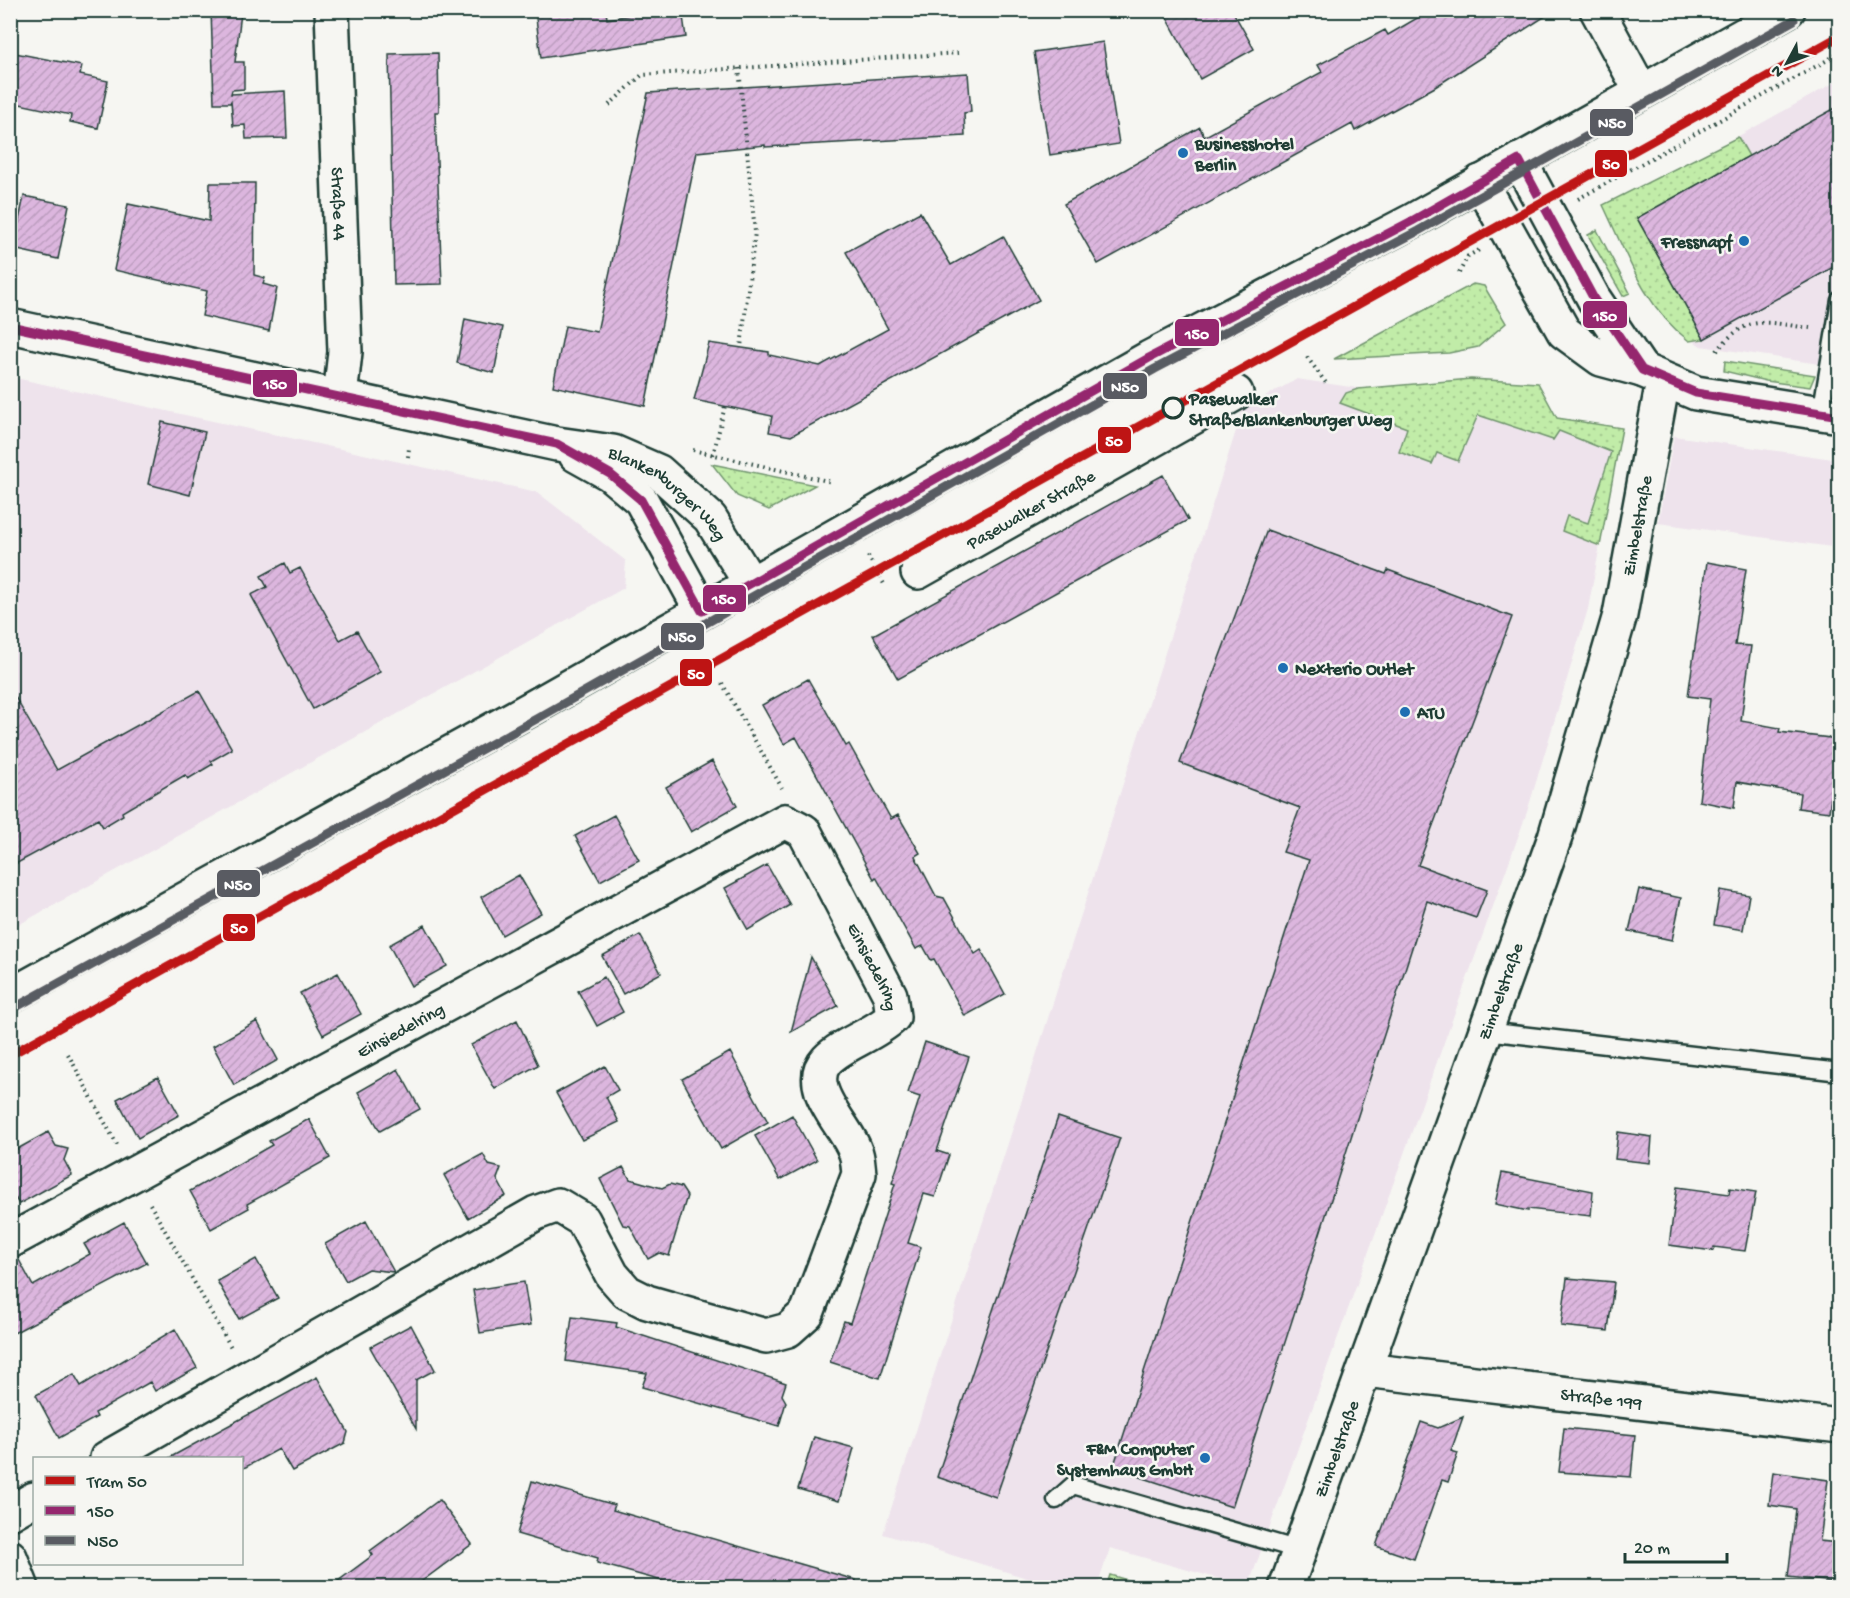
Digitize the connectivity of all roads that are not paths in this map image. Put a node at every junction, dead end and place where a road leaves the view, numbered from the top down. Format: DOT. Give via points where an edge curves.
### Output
graph roads {
  1 [pos="332,10"];
  2 [pos="1597,10"];
  3 [pos="1788,10"];
  4 [pos="1641,91"];
  5 [pos="1519,160"];
  6 [pos="1480,182"];
  7 [pos="1839,300"];
  8 [pos="10,326"];
  9 [pos="1653,375"];
  10 [pos="1236,393"];
  11 [pos="339,397"];
  12 [pos="1830,415"];
  13 [pos="557,444"];
  14 [pos="918,572"];
  15 [pos="751,584"];
  16 [pos="702,611"];
  17 [pos="10,996"];
  18 [pos="1486,1031"];
  19 [pos="1839,1072"];
  20 [pos="10,1241"];
  21 [pos="1365,1370"];
  22 [pos="1839,1426"];
  23 [pos="109,1457"];
  24 [pos="33,1500"];
  25 [pos="1056,1500"];
  26 [pos="10,1513"];
  27 [pos="1299,1550"];
  28 [pos="10,1557"];
  29 [pos="22,1587"];
  30 [pos="1286,1587"];
  1 -- 11 [label="street, Straße 44" via="345,352"];
  2 -- 4 [label="street"];
  3 -- 4 [label="street"];
  4 -- 5 [label="street"];
  5 -- 6 [label="street"];
  5 -- 9 [label="street" via="1594,299"];
  6 -- 9 [label="street" via="1564,332 1601,359"];
  6 -- 15 [label="street" via="1149,358"];
  7 -- 12 [label="lane" via="1833,331"];
  8 -- 11 [label="street, Blankenburger Weg"];
  9 -- 12 [label="street" via="1696,393"];
  9 -- 18 [label="street, Zimbelstraße" via="1618,622 1555,837"];
  10 -- 14 [label="street, Pasewalker Straße"];
  11 -- 13 [label="street, Blankenburger Weg"];
  13 -- 15 [label="street, Blankenburger Weg" via="613,452 659,472 710,518"];
  13 -- 16 [label="street, Blankenburger Weg" via="610,474 641,500"];
  15 -- 16 [label="street"];
  16 -- 17 [label="street"];
  18 -- 19 [label="lane"];
  18 -- 21 [label="street, Zimbelstraße"];
  20 -- 23 [label="street, Einsiedelring" via="785,821 804,831 890,995 893,1017 828,1058 820,1069 821,1091 855,1150 859,1174 807,1313 788,1330 766,1336 627,1293 612,1275 583,1220 558,1205 536,1213"];
  21 -- 22 [label="street, Straße 199"];
  21 -- 27 [label="street, Zimbelstraße"];
  24 -- 26 [label="street"];
  25 -- 27 [label="lane" via="1073,1485"];
  27 -- 30 [label="street, Zimbelstraße"];
  28 -- 29 [label="street"];
}
